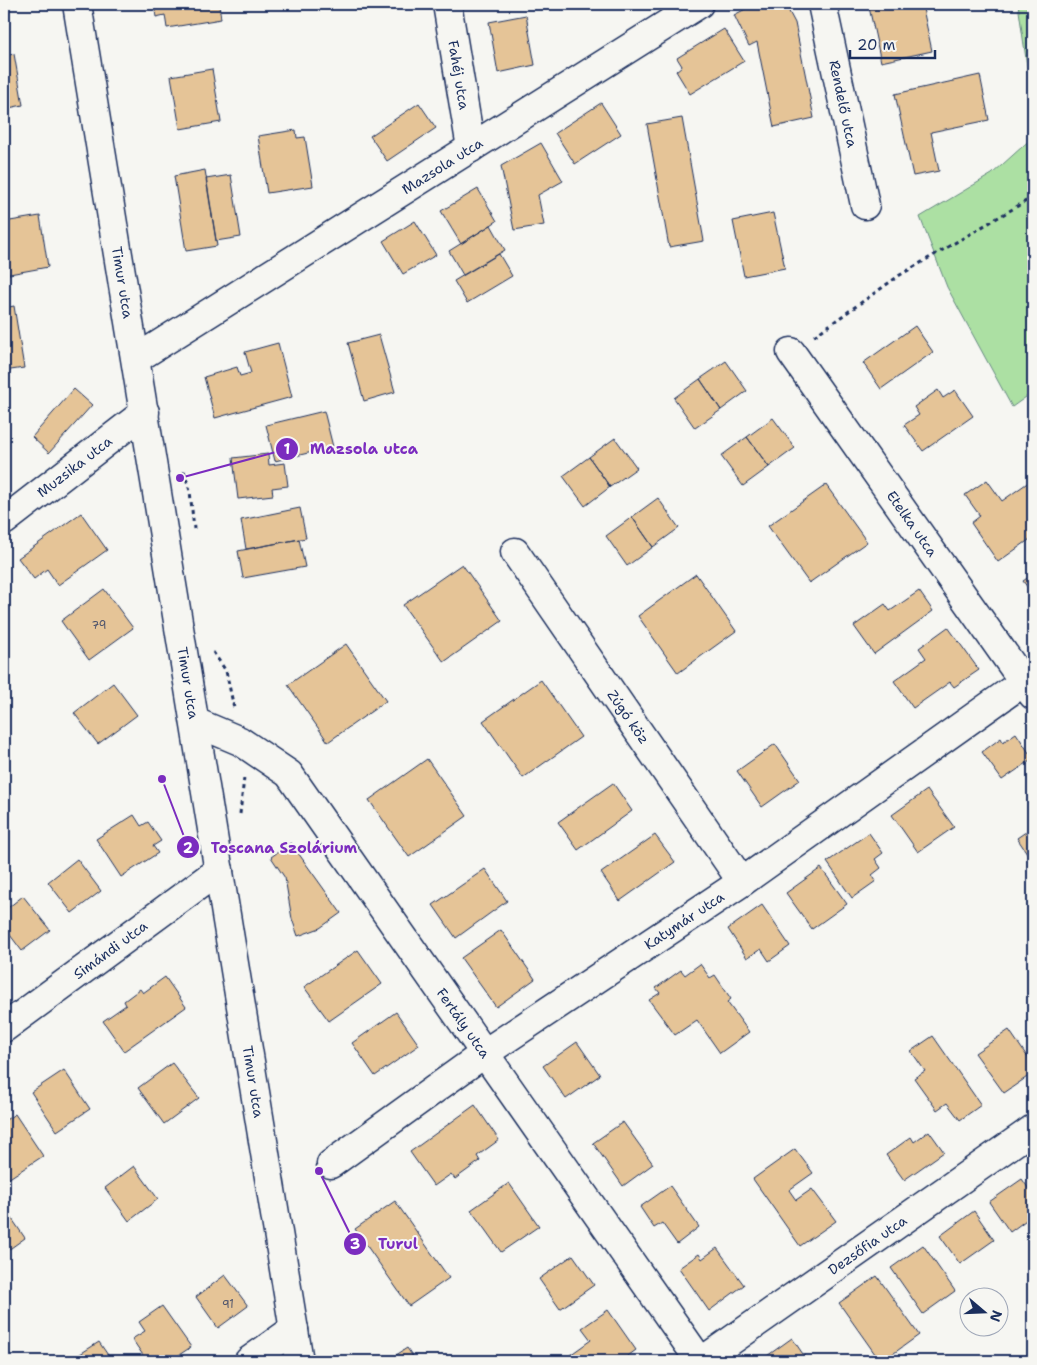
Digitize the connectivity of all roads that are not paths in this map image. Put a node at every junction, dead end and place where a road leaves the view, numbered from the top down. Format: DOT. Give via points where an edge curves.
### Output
graph roads {
  1 [pos="77,4"];
  2 [pos="447,4"];
  3 [pos="700,4"];
  4 [pos="822,4"];
  5 [pos="471,148"];
  6 [pos="865,205"];
  7 [pos="791,352"];
  8 [pos="136,360"];
  9 [pos="145,412"];
  10 [pos="4,522"];
  11 [pos="515,552"];
  12 [pos="1030,684"];
  13 [pos="195,722"];
  14 [pos="219,870"];
  15 [pos="742,882"];
  16 [pos="4,1028"];
  17 [pos="485,1053"];
  18 [pos="1033,1129"];
  19 [pos="332,1164"];
  20 [pos="294,1329"];
  21 [pos="250,1361"];
  22 [pos="300,1361"];
  23 [pos="701,1361"];
  1 -- 8 [label="street, Timur utca"];
  2 -- 5 [label="street, Fahéj utca"];
  3 -- 5 [label="street, Mazsola utca"];
  4 -- 6 [label="street, Rendelő utca"];
  5 -- 8 [label="street, Mazsola utca"];
  7 -- 12 [label="street, Etelka utca"];
  8 -- 9 [label="street, Timur utca"];
  9 -- 10 [label="street, Muzsika utca"];
  9 -- 13 [label="street, Timur utca"];
  11 -- 15 [label="street, Zúgó köz"];
  12 -- 15 [label="street, Katymár utca"];
  13 -- 14 [label="street, Timur utca"];
  13 -- 17 [label="street, Fertály utca" via="240,741 289,774"];
  14 -- 16 [label="street, Simándi utca"];
  14 -- 20 [label="street, Timur utca"];
  15 -- 17 [label="street, Katymár utca"];
  17 -- 19 [label="street, Katymár utca"];
  17 -- 23 [label="street, Fertály utca"];
  18 -- 23 [label="street, Dezsőfia utca"];
  20 -- 21 [label="street"];
  20 -- 22 [label="street, Timur utca"];
}
